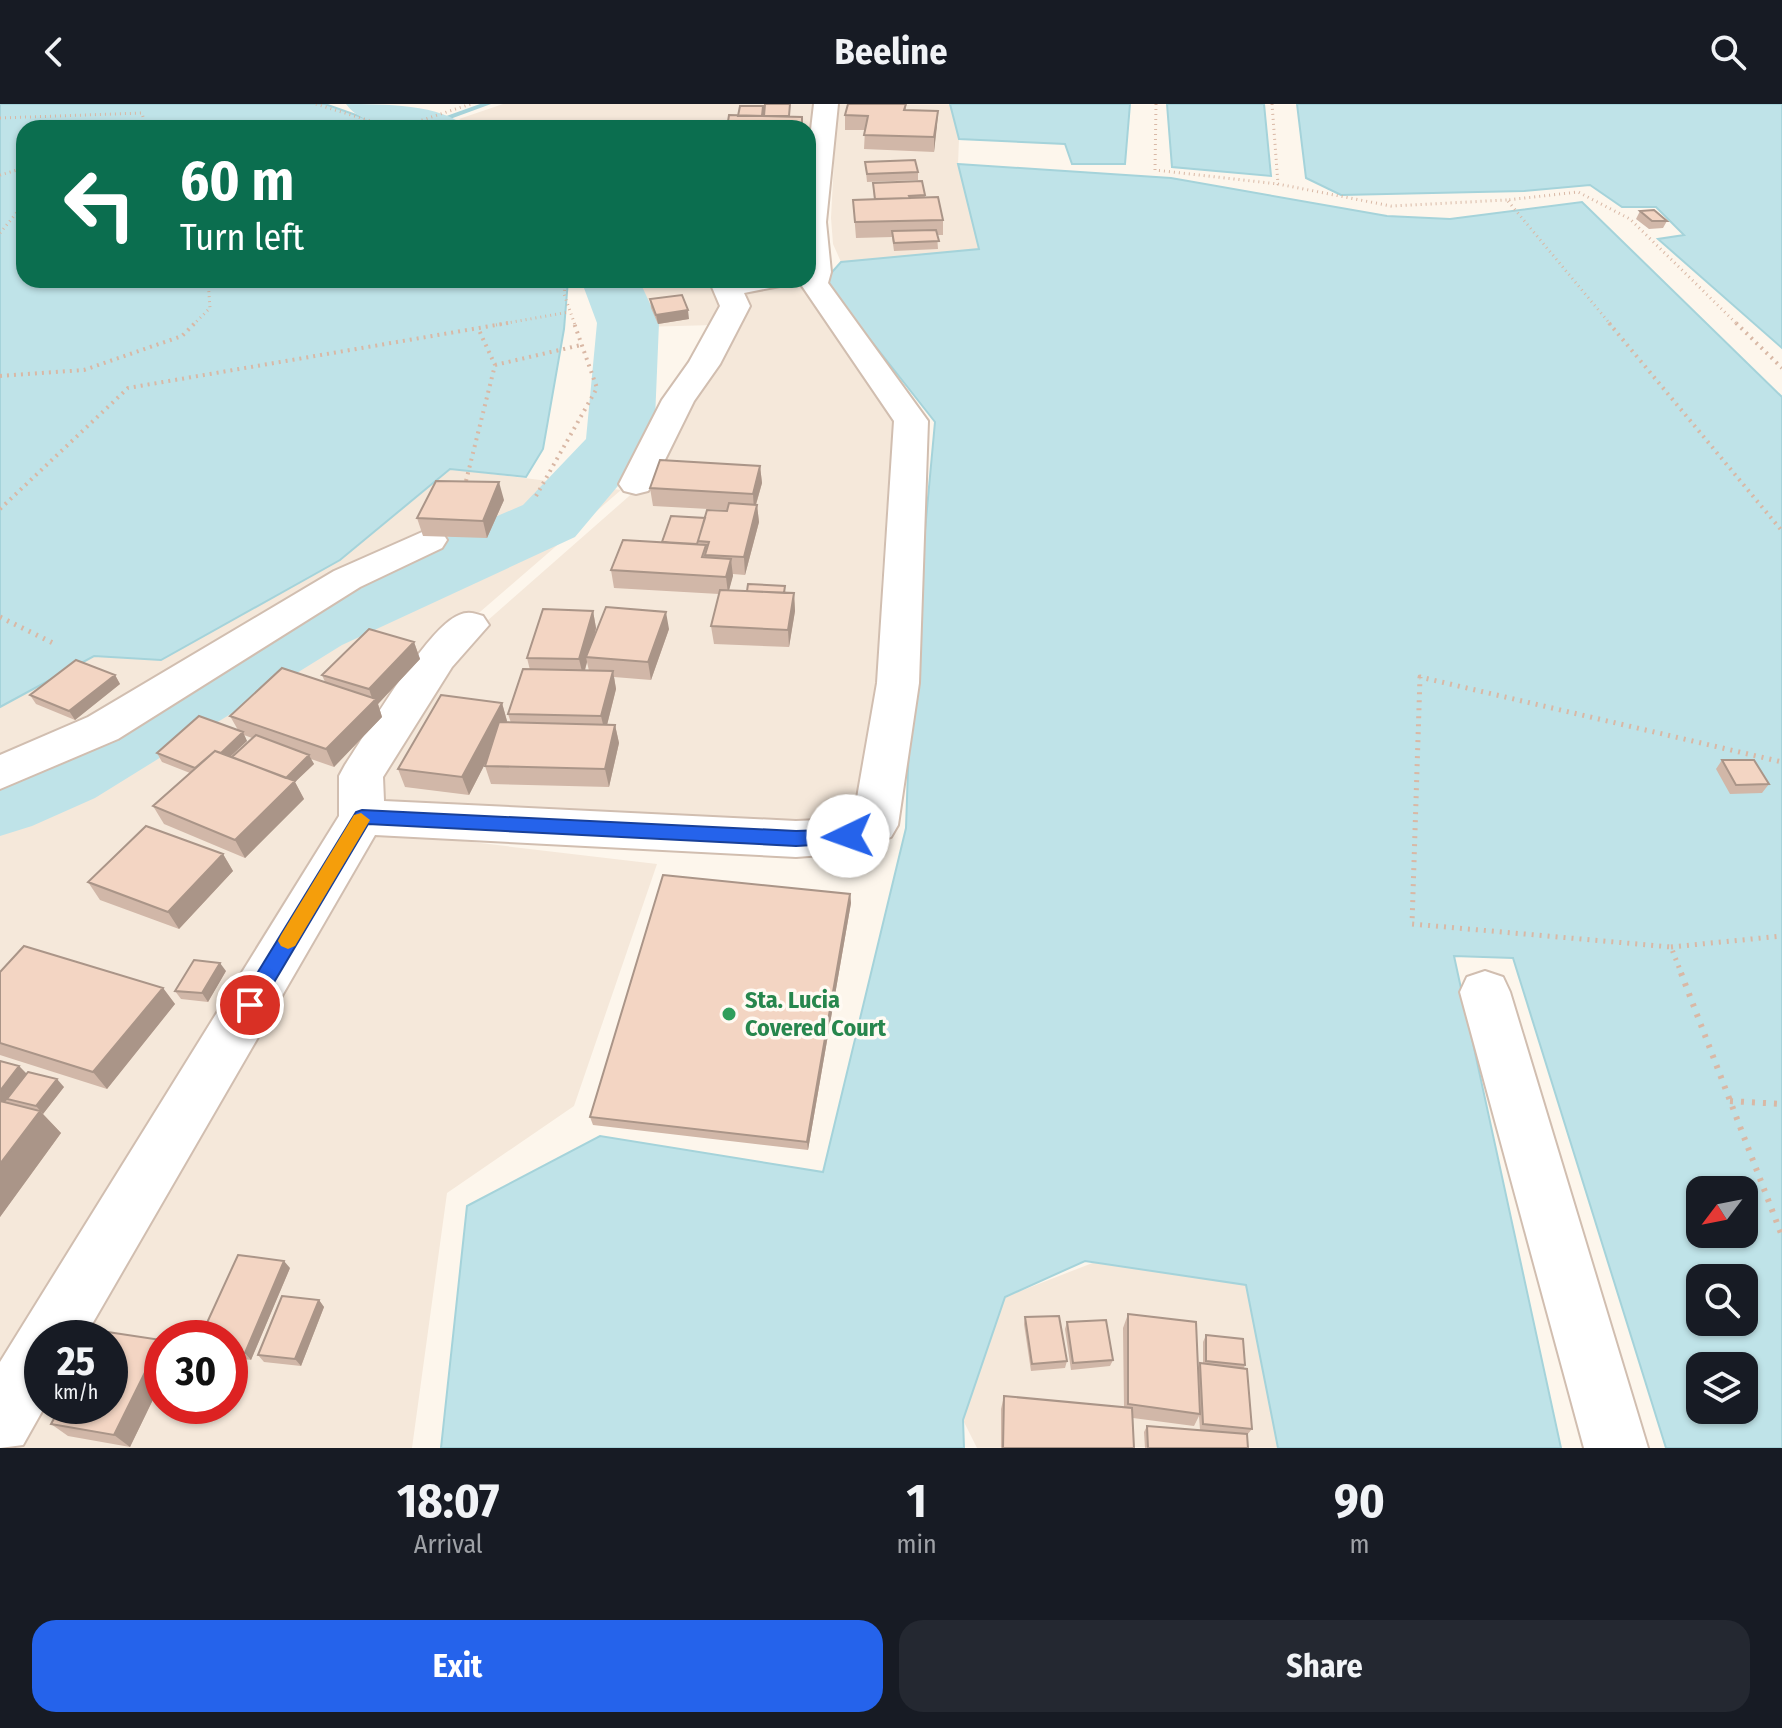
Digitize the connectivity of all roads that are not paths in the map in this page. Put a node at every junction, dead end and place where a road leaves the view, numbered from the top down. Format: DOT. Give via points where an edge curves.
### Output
graph roads {
  1 [pos="826,104"];
  2 [pos="816,195"];
  3 [pos="816,286"];
  4 [pos="727,288"];
  5 [pos="636,484"];
  6 [pos="429,540"];
  7 [pos="469,625"];
  8 [pos="0,773"];
  9 [pos="362,817"];
  10 [pos="1485,992"];
  11 [pos="61,1320"];
  12 [pos="24,1381"];
  13 [pos="0,1422"];
  14 [pos="1616,1448"];
  1 -- 2 [label="street"];
  3 -- 9 [label="street" via="911,421 898,683 875,825 848,836 796,839"];
  4 -- 5 [label="street" via="735,306 678,400"];
  6 -- 8 [label="street" via="347,579 103,728"];
  7 -- 9 [label="street" via="438,657 361,776"];
  9 -- 11 [label="street"];
  10 -- 14 [label="street"];
  12 -- 13 [label="street"];
}
